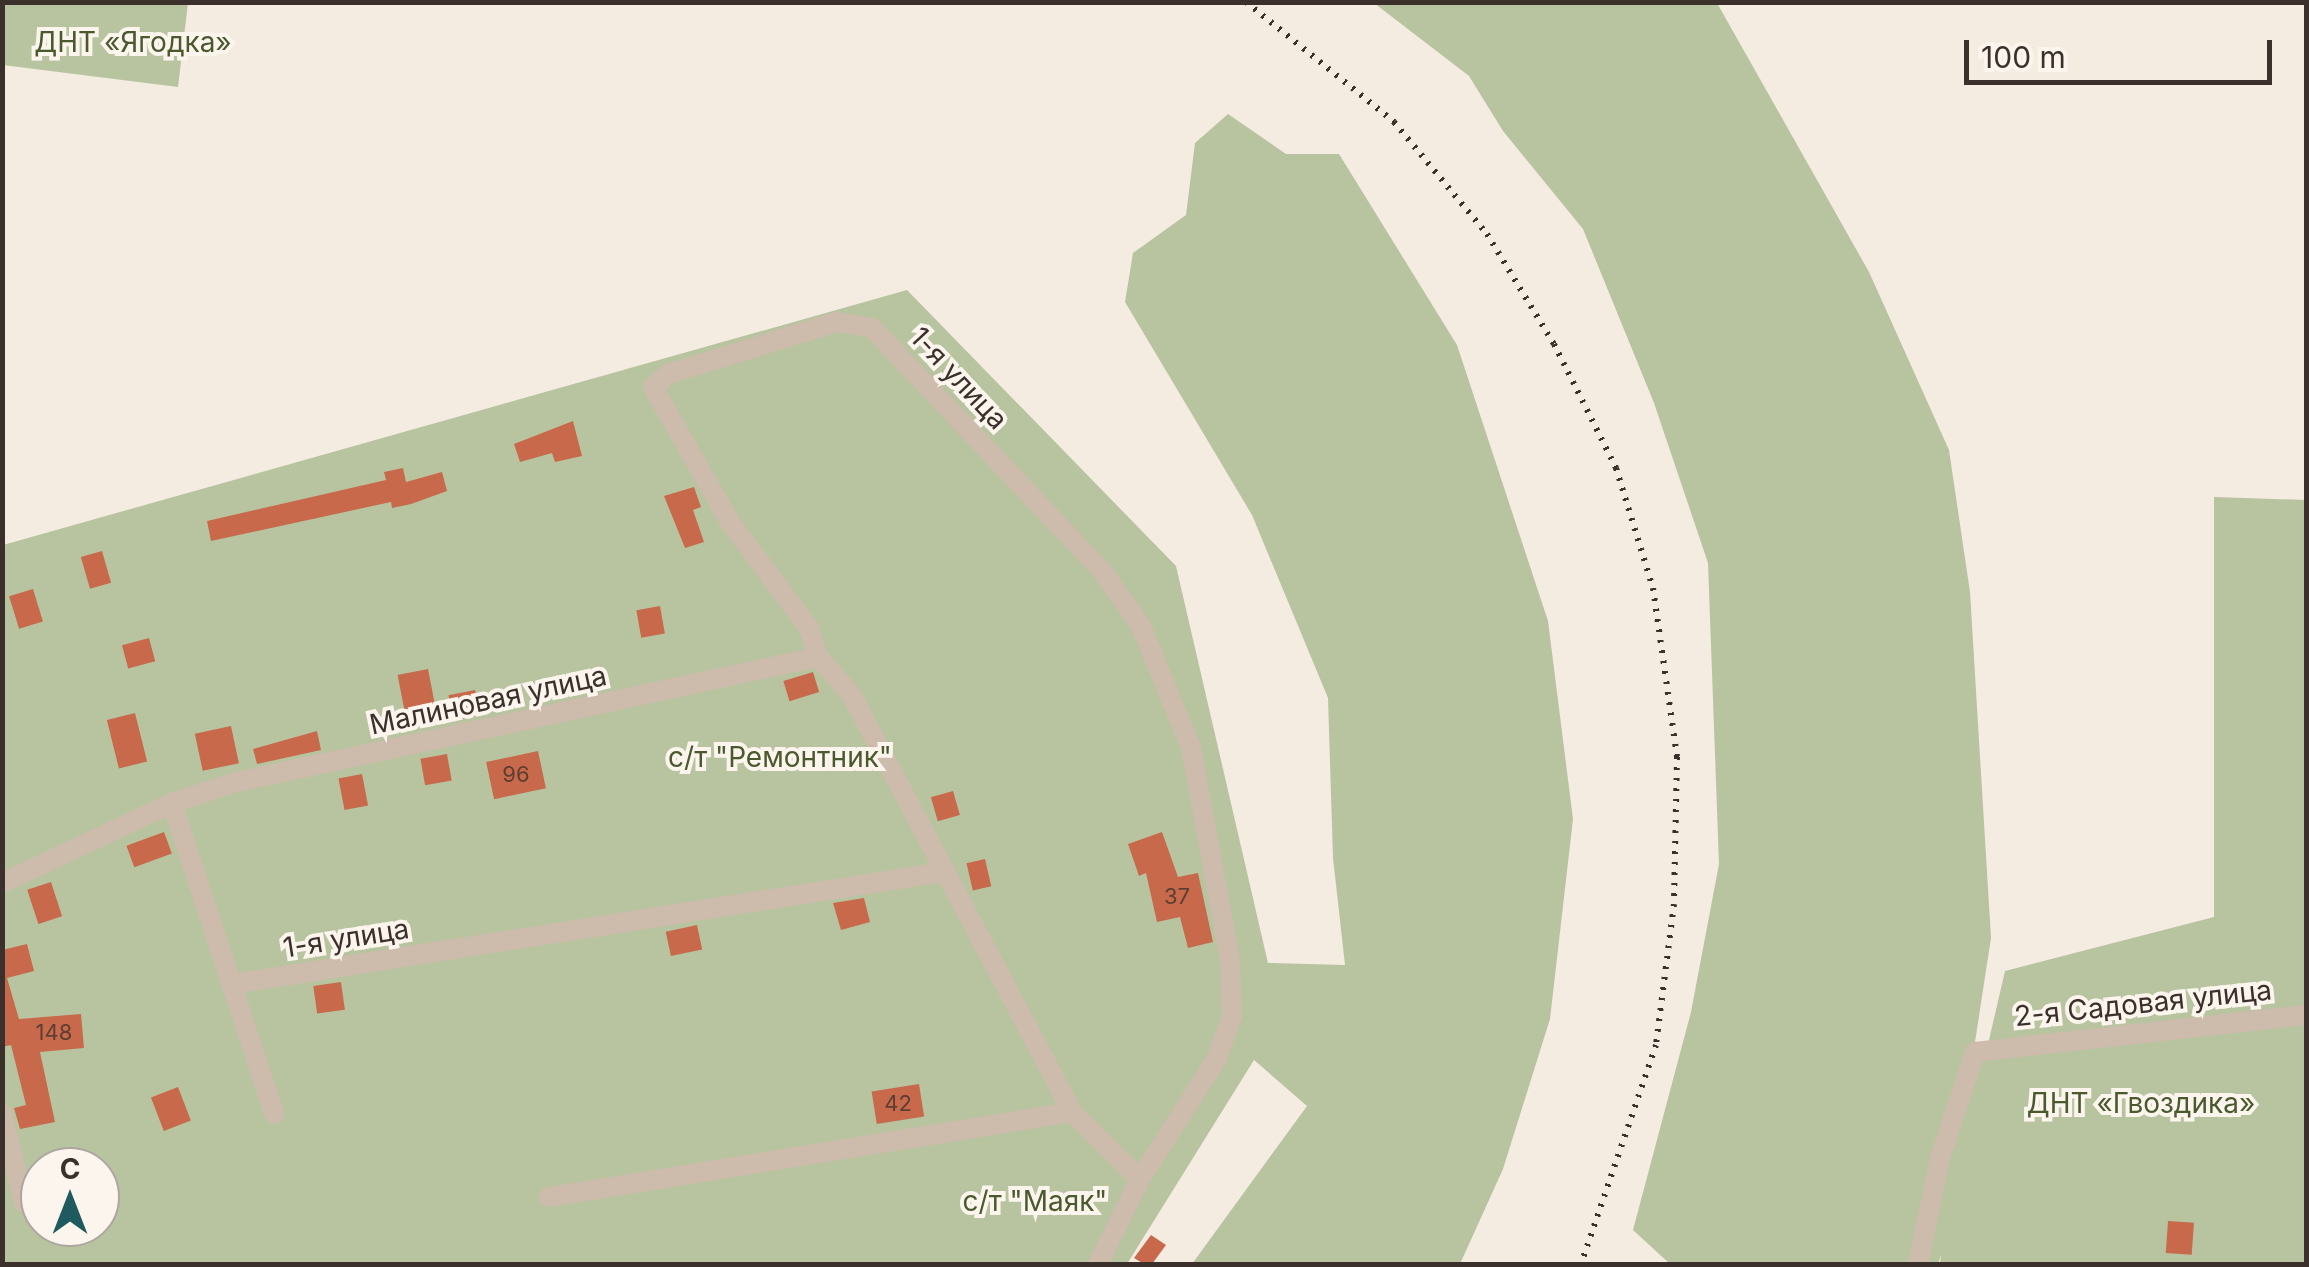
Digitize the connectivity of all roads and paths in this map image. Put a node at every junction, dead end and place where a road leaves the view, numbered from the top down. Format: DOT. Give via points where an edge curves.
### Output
graph roads {
  1 [pos="818,658"];
  2 [pos="172,802"];
  3 [pos="943,872"];
  4 [pos="2,883"];
  5 [pos="232,984"];
  6 [pos="2306,1015"];
  7 [pos="1072,1112"];
  8 [pos="2,1114"];
  9 [pos="274,1114"];
  10 [pos="1140,1179"];
  11 [pos="20,1186"];
  12 [pos="550,1197"];
  13 [pos="1098,1264"];
  14 [pos="1918,1264"];
  1 -- 2 [label="street, Малиновая улица" via="236,782"];
  1 -- 3 [label="street, 1-я улица" via="850,694"];
  1 -- 10 [label="street, 1-я улица" via="809,628 730,522 653,387 668,374 737,349 837,322 872,328 912,364 1102,571 1141,626 1191,748 1230,960 1232,1017 1216,1060"];
  2 -- 4 [label="street, Малиновая улица"];
  2 -- 5 [label="street"];
  3 -- 5 [label="street, 1-я улица"];
  3 -- 7 [label="street, 1-я улица"];
  5 -- 9 [label="street"];
  6 -- 14 [label="street, 2-я Садовая улица" via="1985,1047 1969,1063"];
  7 -- 10 [label="street, 1-я улица"];
  7 -- 12 [label="street"];
  8 -- 11 [label="street"];
  10 -- 13 [label="street, 1-я улица"];
}
